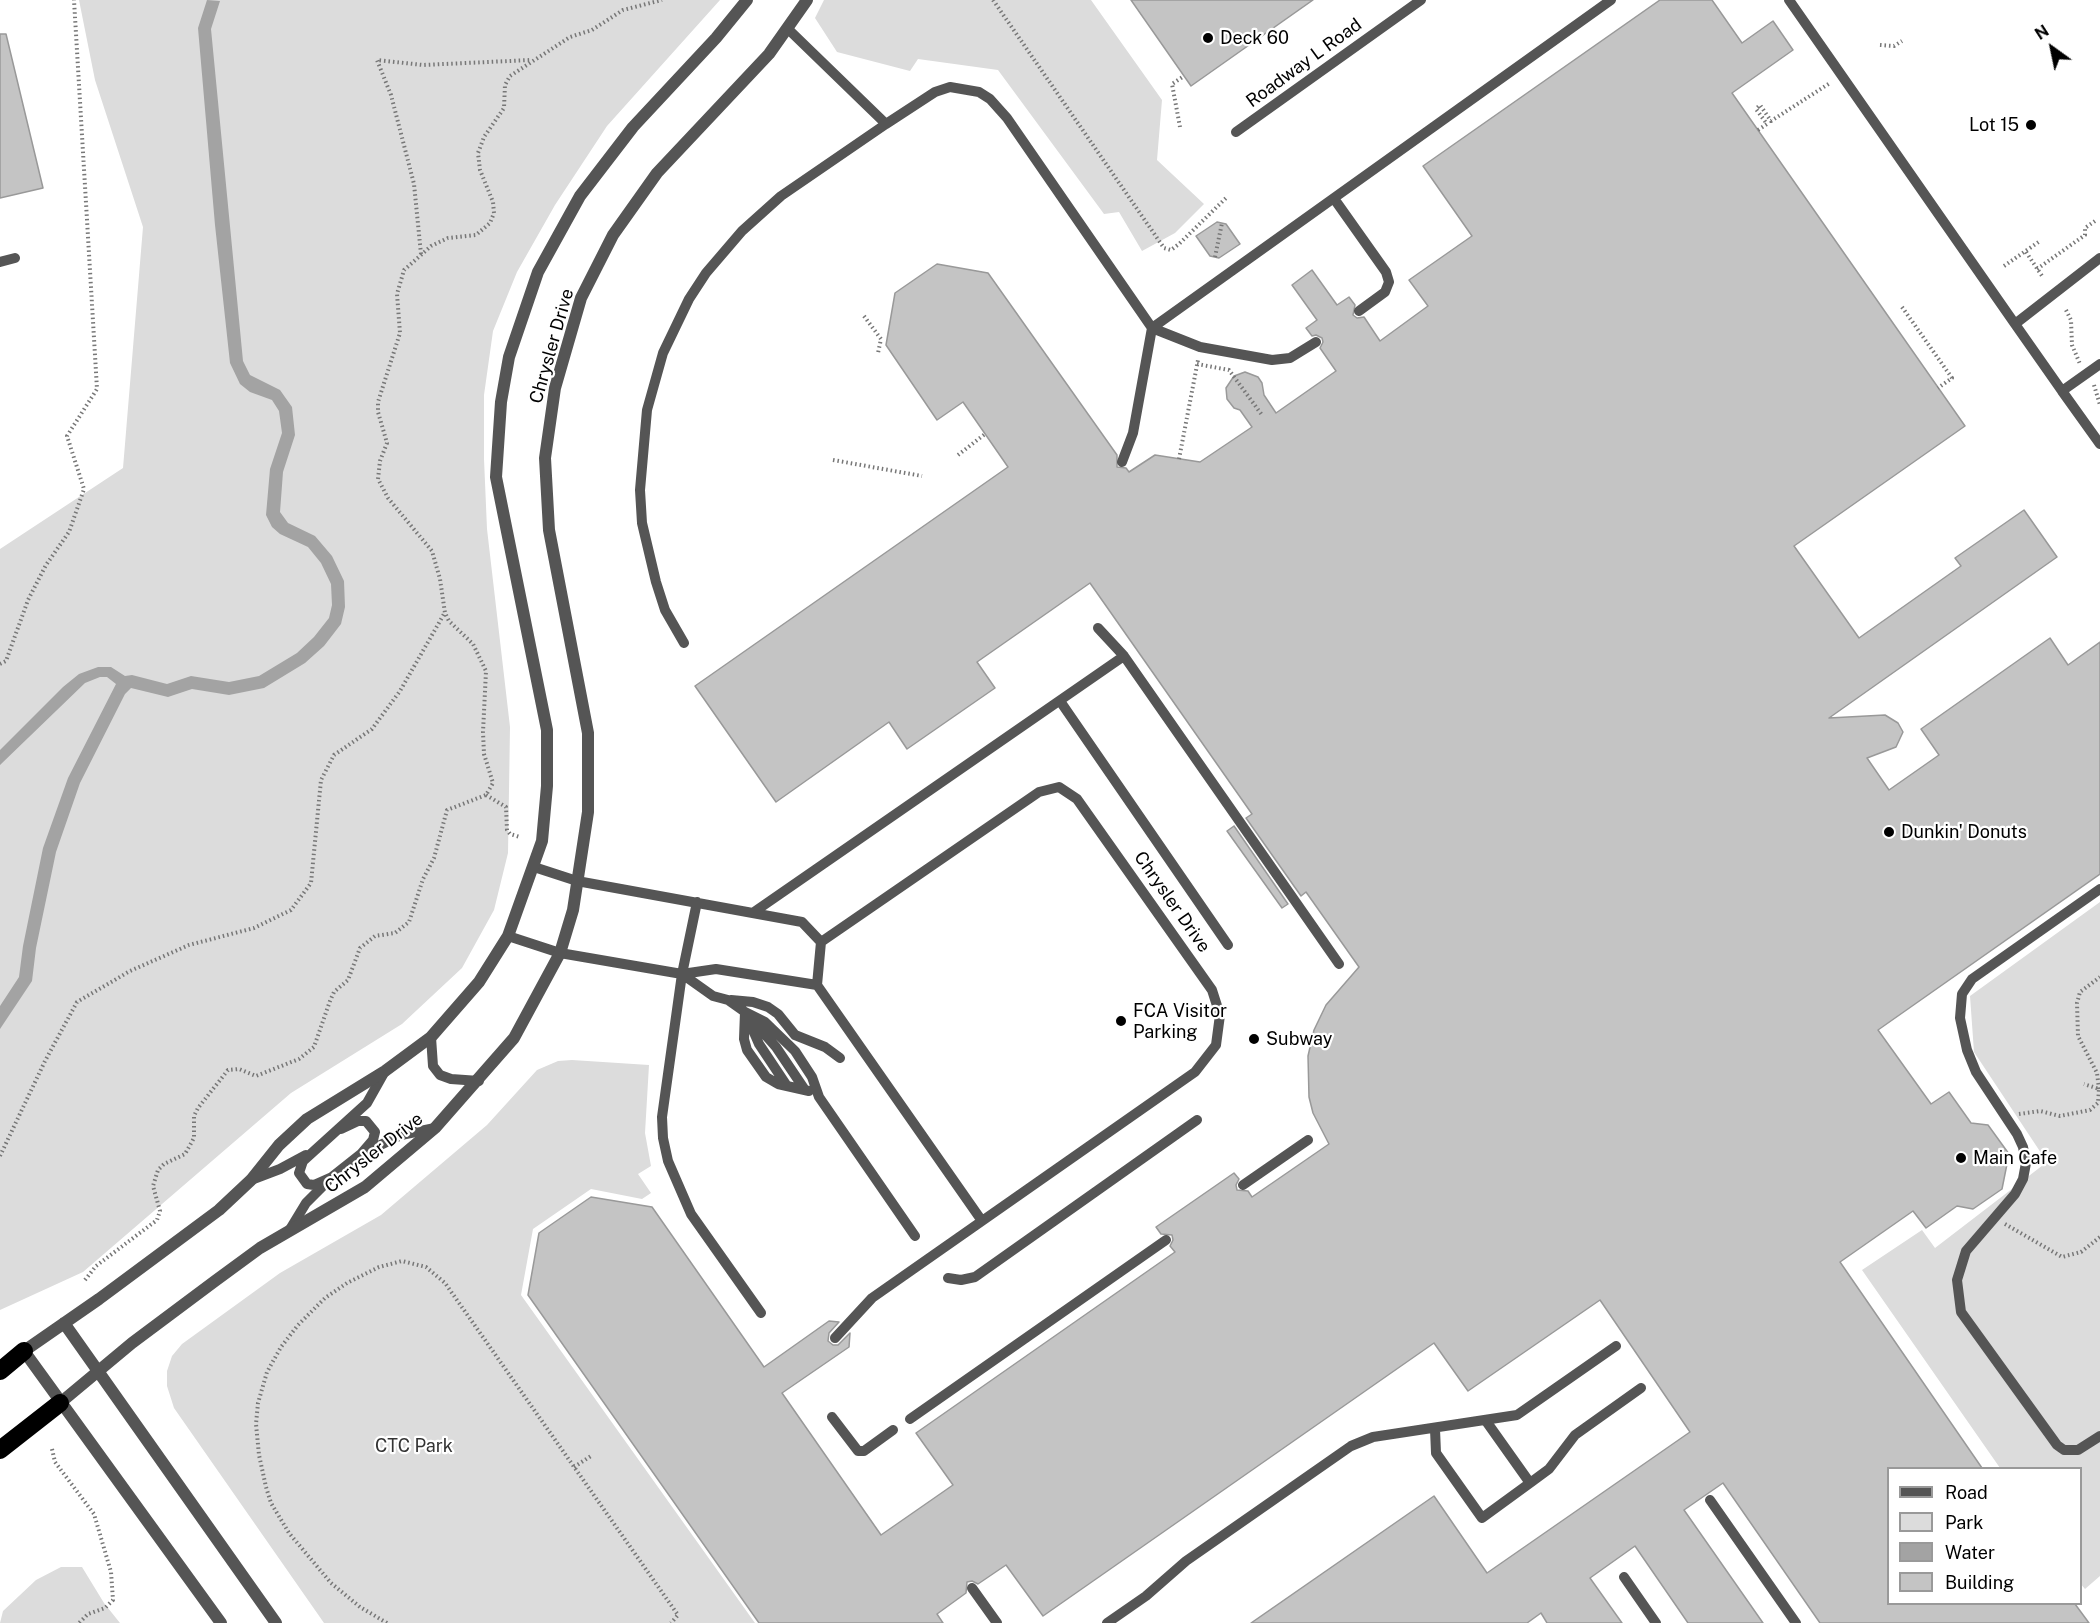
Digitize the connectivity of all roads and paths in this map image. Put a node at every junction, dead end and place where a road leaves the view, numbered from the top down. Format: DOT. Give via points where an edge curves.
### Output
graph roads {
  1 [pos="74,0"];
  2 [pos="662,0"];
  3 [pos="747,0"];
  4 [pos="807,0"];
  5 [pos="993,0"];
  6 [pos="1421,0"];
  7 [pos="1611,0"];
  8 [pos="1789,0"];
  9 [pos="788,29"];
  10 [pos="1902,41"];
  11 [pos="1880,45"];
  12 [pos="535,60"];
  13 [pos="1184,76"];
  14 [pos="1830,83"];
  15 [pos="886,124"];
  16 [pos="1179,127"];
  17 [pos="1758,130"];
  18 [pos="1236,132"];
  19 [pos="1226,198"];
  20 [pos="1335,200"];
  21 [pos="2095,221"];
  22 [pos="1222,223"];
  23 [pos="2040,241"];
  24 [pos="2026,251"];
  25 [pos="422,254"];
  26 [pos="1215,257"];
  27 [pos="15,258"];
  28 [pos="2100,258"];
  29 [pos="0,262"];
  30 [pos="2004,266"];
  31 [pos="2037,269"];
  32 [pos="2042,276"];
  33 [pos="1902,307"];
  34 [pos="2066,310"];
  35 [pos="1359,311"];
  36 [pos="864,316"];
  37 [pos="2015,324"];
  38 [pos="1152,328"];
  39 [pos="1316,342"];
  40 [pos="878,353"];
  41 [pos="2100,364"];
  42 [pos="2080,365"];
  43 [pos="2093,384"];
  44 [pos="1938,388"];
  45 [pos="2062,391"];
  46 [pos="2100,405"];
  47 [pos="1262,415"];
  48 [pos="2096,429"];
  49 [pos="985,434"];
  50 [pos="2100,444"];
  51 [pos="958,455"];
  52 [pos="1179,459"];
  53 [pos="833,460"];
  54 [pos="1122,462"];
  55 [pos="922,476"];
  56 [pos="445,613"];
  57 [pos="1098,628"];
  58 [pos="684,643"];
  59 [pos="1124,656"];
  60 [pos="0,664"];
  61 [pos="1060,701"];
  62 [pos="486,795"];
  63 [pos="520,837"];
  64 [pos="534,867"];
  65 [pos="577,881"];
  66 [pos="2100,890"];
  67 [pos="697,902"];
  68 [pos="754,912"];
  69 [pos="508,936"];
  70 [pos="821,942"];
  71 [pos="1228,945"];
  72 [pos="560,953"];
  73 [pos="1340,964"];
  74 [pos="682,974"];
  75 [pos="2100,978"];
  76 [pos="817,985"];
  77 [pos="728,1000"];
  78 [pos="745,1012"];
  79 [pos="431,1037"];
  80 [pos="840,1058"];
  81 [pos="386,1071"];
  82 [pos="478,1081"];
  83 [pos="2084,1083"];
  84 [pos="2099,1089"];
  85 [pos="806,1090"];
  86 [pos="819,1097"];
  87 [pos="2099,1103"];
  88 [pos="1197,1120"];
  89 [pos="2008,1120"];
  90 [pos="435,1128"];
  91 [pos="341,1129"];
  92 [pos="1308,1140"];
  93 [pos="312,1152"];
  94 [pos="361,1154"];
  95 [pos="0,1156"];
  96 [pos="332,1177"];
  97 [pos="252,1180"];
  98 [pos="1243,1185"];
  99 [pos="1996,1217"];
  100 [pos="982,1221"];
  101 [pos="289,1232"];
  102 [pos="915,1236"];
  103 [pos="2100,1237"];
  104 [pos="1166,1240"];
  105 [pos="948,1278"];
  106 [pos="85,1280"];
  107 [pos="761,1313"];
  108 [pos="64,1323"];
  109 [pos="835,1338"];
  110 [pos="1616,1346"];
  111 [pos="24,1351"];
  112 [pos="0,1366"];
  113 [pos="0,1371"];
  114 [pos="99,1371"];
  115 [pos="1641,1388"];
  116 [pos="60,1403"];
  117 [pos="832,1417"];
  118 [pos="910,1419"];
  119 [pos="1486,1421"];
  120 [pos="1435,1429"];
  121 [pos="893,1430"];
  122 [pos="2100,1436"];
  123 [pos="52,1449"];
  124 [pos="0,1450"];
  125 [pos="591,1456"];
  126 [pos="574,1467"];
  127 [pos="1530,1483"];
  128 [pos="1710,1500"];
  129 [pos="1624,1578"];
  130 [pos="972,1588"];
  131 [pos="79,1623"];
  132 [pos="220,1623"];
  133 [pos="276,1623"];
  134 [pos="387,1623"];
  135 [pos="671,1623"];
  136 [pos="997,1623"];
  137 [pos="1107,1623"];
  138 [pos="1656,1623"];
  139 [pos="1796,1623"];
  1 -- 60 [label="path" via="98,389 67,436 84,489 73,521 37,582 6,661"];
  2 -- 12 [label="path" via="623,10 592,30 562,41"];
  3 -- 64 [label="street, Chrysler Drive" via="633,127 580,196 538,272 509,357 501,402 496,477 547,730 543,832"];
  4 -- 9 [label="street, Chrysler Drive"];
  5 -- 19 [label="path" via="1164,248 1171,250 1179,244"];
  6 -- 18 [label="lane, Roadway L Road"];
  7 -- 20 [label="lane" via="1412,140"];
  8 -- 37 [label="lane"];
  9 -- 15 [label="lane"];
  9 -- 65 [label="street, Chrysler Drive" via="657,173 614,235 581,298 555,388 545,458 549,531 588,733 588,812"];
  10 -- 11 [label="path" via="1894,46"];
  12 -- 25 [label="path" via="510,76 505,84 504,108 479,146 477,162 493,202 490,223 476,236 438,241"];
  12 -- 25 [label="path" via="423,65 377,60 391,94 414,184"];
  13 -- 16 [label="path" via="1172,84"];
  14 -- 17 [label="path" via="1771,121 1760,105 1756,109 1767,124"];
  15 -- 38 [label="lane" via="935,92 950,87 965,88 990,99 1020,136"];
  15 -- 58 [label="lane" via="782,196 742,231 689,299 663,353 647,410 640,490 642,523 665,610"];
  20 -- 35 [label="lane" via="1389,282 1385,292"];
  20 -- 38 [label="lane"];
  21 -- 31 [label="path" via="2085,228 2085,235"];
  22 -- 26 [label="path"];
  23 -- 24 [label="path"];
  24 -- 30 [label="path"];
  24 -- 31 [label="path"];
  25 -- 56 [label="path" via="404,270 397,294 400,333 378,402 387,443 378,479 388,498 432,552"];
  27 -- 29 [label="lane"];
  28 -- 37 [label="lane"];
  31 -- 32 [label="path"];
  33 -- 44 [label="path" via="1952,378"];
  34 -- 42 [label="path" via="2071,320 2073,350"];
  36 -- 40 [label="path" via="880,339"];
  37 -- 45 [label="lane"];
  38 -- 39 [label="lane" via="1200,347 1272,360 1290,358"];
  38 -- 54 [label="lane" via="1133,433"];
  41 -- 45 [label="lane"];
  43 -- 46 [label="path"];
  45 -- 48 [label="lane"];
  47 -- 52 [label="path" via="1229,370 1197,362"];
  48 -- 50 [label="lane"];
  49 -- 51 [label="path"];
  53 -- 55 [label="path"];
  56 -- 62 [label="path" via="473,644 486,671 484,754 493,783"];
  56 -- 95 [label="path" via="379,720 334,755 321,780 311,883 291,910 254,928 189,945 130,971 77,1002"];
  57 -- 59 [label="lane"];
  59 -- 61 [label="lane"];
  59 -- 73 [label="lane"];
  61 -- 68 [label="lane"];
  61 -- 71 [label="lane"];
  62 -- 63 [label="path" via="506,807 507,830"];
  62 -- 106 [label="path" via="447,810 434,858 409,922 395,933 375,936 360,948 348,980 334,992 314,1047 299,1059 256,1076 239,1069 228,1070 198,1108 194,1138 185,1154 158,1170 153,1186 160,1211 157,1220 96,1266"];
  64 -- 65 [label="lane"];
  64 -- 69 [label="street, Chrysler Drive"];
  65 -- 67 [label="lane"];
  65 -- 72 [label="street, Chrysler Drive"];
  66 -- 89 [label="lane" via="1972,979 1962,994 1960,1026 1967,1050 1976,1072"];
  67 -- 68 [label="lane"];
  67 -- 74 [label="lane"];
  68 -- 70 [label="lane" via="802,922"];
  69 -- 72 [label="lane"];
  69 -- 79 [label="street, Chrysler Drive" via="479,982"];
  70 -- 76 [label="lane"];
  70 -- 100 [label="lane, Chrysler Drive" via="1039,792 1059,787 1077,798 1212,990 1220,1015 1216,1045 1195,1072"];
  72 -- 74 [label="lane"];
  72 -- 82 [label="street, Chrysler Drive" via="514,1038"];
  74 -- 76 [label="lane" via="716,969"];
  74 -- 77 [label="lane" via="713,996"];
  74 -- 107 [label="lane" via="662,1117 668,1161 691,1214"];
  75 -- 84 [label="path" via="2080,992 2077,1003 2078,1036 2097,1074"];
  76 -- 100 [label="lane"];
  77 -- 78 [label="lane"];
  77 -- 80 [label="lane" via="768,1008 795,1035"];
  78 -- 85 [label="lane"];
  78 -- 85 [label="lane" via="747,1050 766,1077"];
  78 -- 86 [label="lane" via="765,1022 795,1051 812,1077"];
  79 -- 81 [label="street, Chrysler Drive"];
  79 -- 82 [label="lane" via="433,1066 440,1075"];
  81 -- 91 [label="lane" via="367,1103"];
  81 -- 97 [label="street, Chrysler Drive" via="307,1119 279,1145"];
  82 -- 90 [label="street, Chrysler Drive"];
  83 -- 84 [label="path"];
  84 -- 87 [label="path"];
  85 -- 86 [label="lane"];
  86 -- 102 [label="lane"];
  87 -- 89 [label="path" via="2090,1110 2063,1116 2032,1111"];
  88 -- 105 [label="lane" via="975,1277 962,1281"];
  89 -- 99 [label="lane" via="2023,1147 2026,1163 2015,1194"];
  90 -- 94 [label="lane" via="401,1136"];
  90 -- 101 [label="street, Chrysler Drive" via="365,1187"];
  91 -- 93 [label="lane"];
  91 -- 94 [label="lane" via="358,1121 372,1125 374,1140"];
  92 -- 98 [label="lane"];
  93 -- 96 [label="lane" via="300,1167 302,1180 314,1185"];
  93 -- 97 [label="lane"];
  94 -- 96 [label="lane"];
  96 -- 101 [label="lane" via="306,1203"];
  97 -- 108 [label="street, Chrysler Drive" via="200,1224"];
  99 -- 103 [label="path" via="2062,1257 2081,1252"];
  99 -- 122 [label="lane" via="1966,1251 1960,1265 1957,1280 1961,1312 2057,1445 2064,1450 2078,1450"];
  100 -- 109 [label="lane, Chrysler Drive" via="872,1298"];
  101 -- 114 [label="street, Chrysler Drive" via="214,1281"];
  104 -- 118 [label="lane"];
  108 -- 111 [label="street, Chrysler Drive"];
  108 -- 114 [label="street"];
  110 -- 119 [label="lane" via="1530,1408"];
  111 -- 112 [label="highway"];
  111 -- 113 [label="highway"];
  111 -- 116 [label="street"];
  114 -- 116 [label="street, Chrysler Drive"];
  114 -- 133 [label="street"];
  115 -- 127 [label="lane" via="1575,1435 1549,1469"];
  116 -- 124 [label="highway"];
  116 -- 132 [label="street"];
  117 -- 121 [label="lane" via="858,1451 864,1451"];
  119 -- 120 [label="lane"];
  119 -- 127 [label="lane"];
  120 -- 127 [label="lane" via="1436,1453 1482,1518"];
  120 -- 137 [label="lane" via="1373,1437 1351,1446 1186,1561"];
  123 -- 131 [label="path" via="58,1466 94,1514 111,1572 113,1600"];
  125 -- 126 [label="path"];
  126 -- 134 [label="path" via="445,1283 431,1270 415,1262 387,1264 325,1298 292,1332 267,1372 256,1414 261,1466 272,1503 301,1550 344,1594"];
  126 -- 135 [label="path" via="678,1614"];
  128 -- 139 [label="lane"];
  129 -- 138 [label="lane"];
  130 -- 136 [label="lane"];
}
